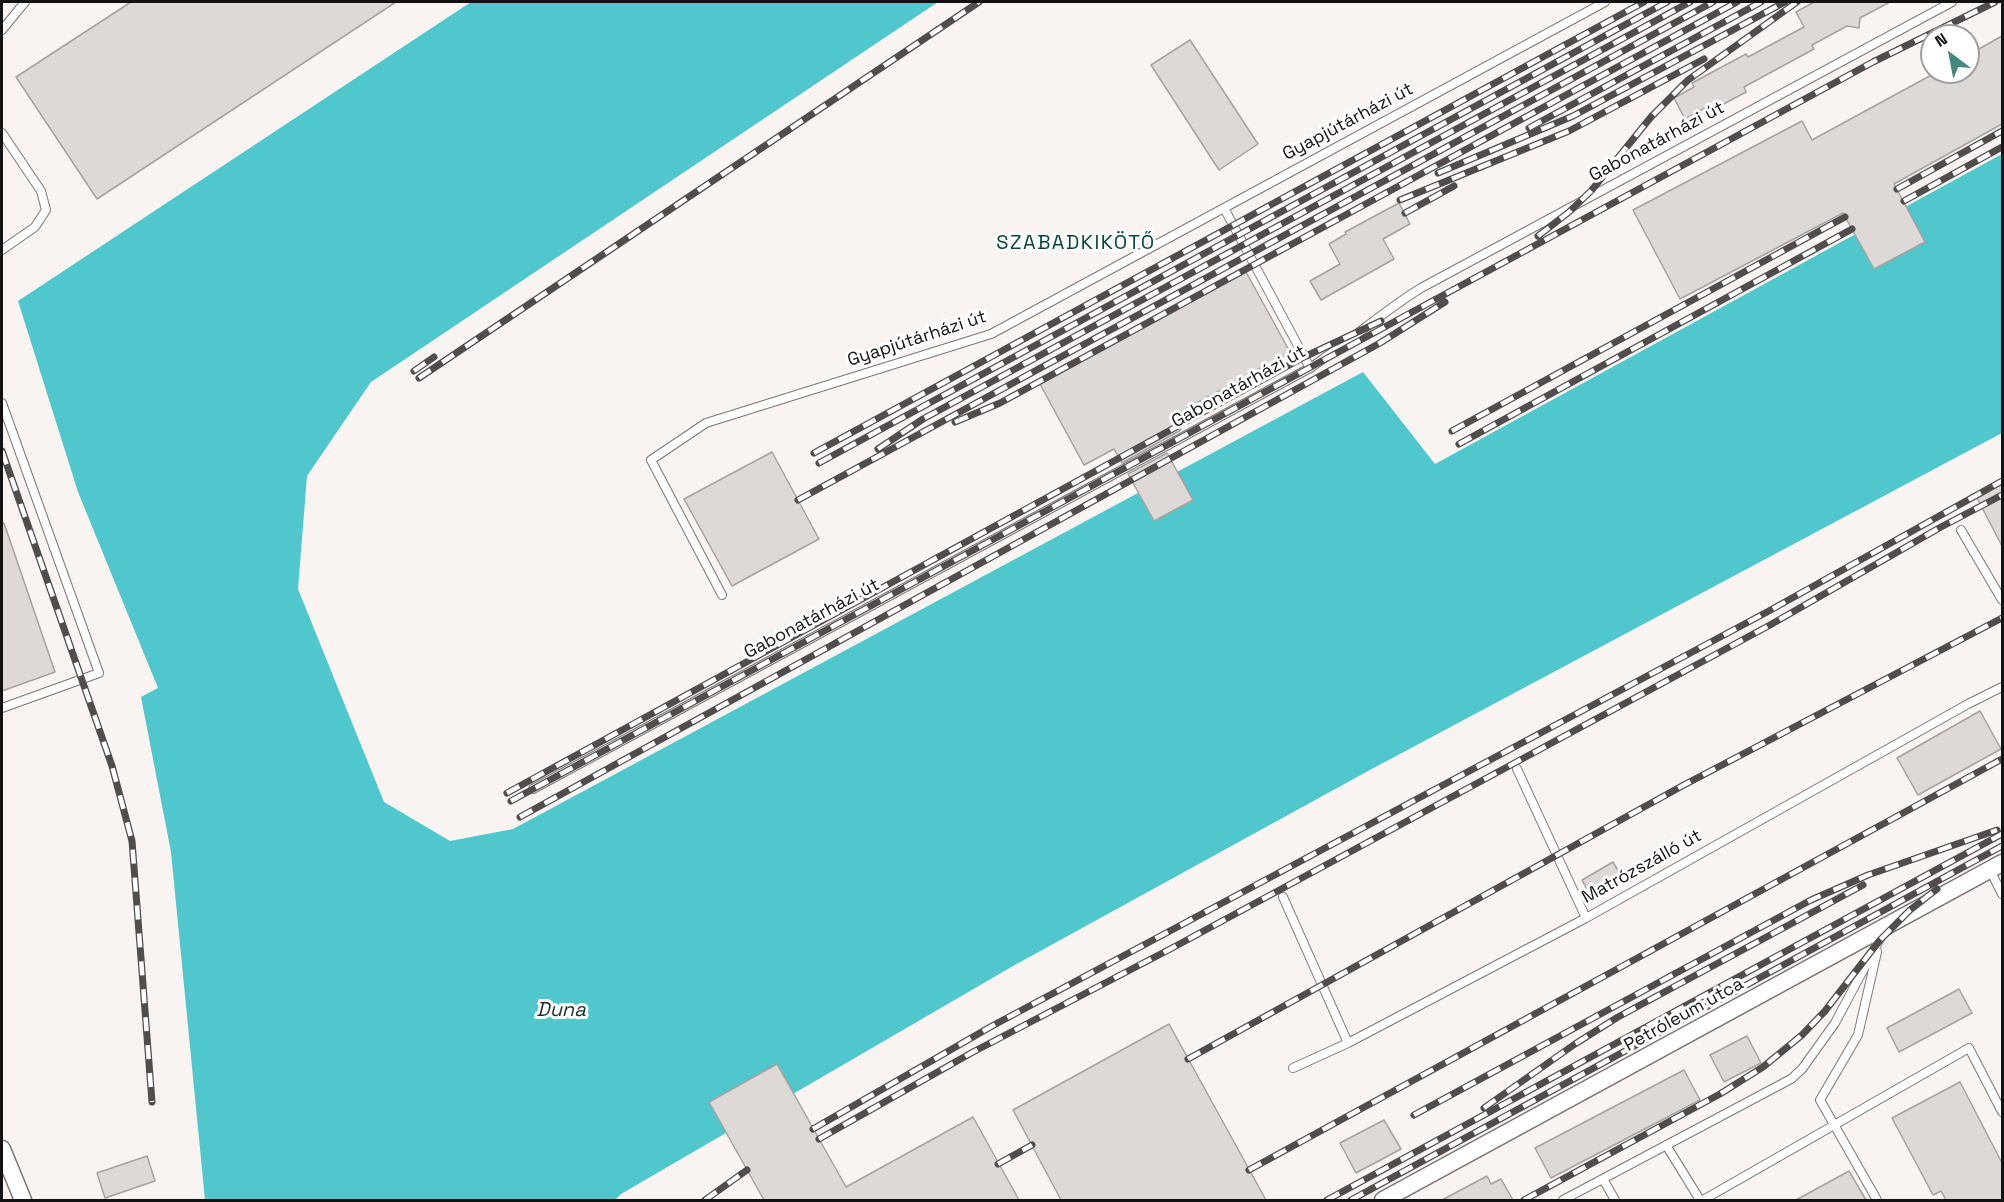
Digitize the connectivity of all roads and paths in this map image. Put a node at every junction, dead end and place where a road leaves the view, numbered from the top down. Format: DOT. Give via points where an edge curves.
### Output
graph roads {
  1 [pos="25,2"];
  2 [pos="1605,2"];
  3 [pos="1952,2"];
  4 [pos="2,30"];
  5 [pos="2,133"];
  6 [pos="1224,208"];
  7 [pos="2,250"];
  8 [pos="1310,368"];
  9 [pos="2,403"];
  10 [pos="1962,530"];
  11 [pos="722,595"];
  12 [pos="2002,600"];
  13 [pos="2002,687"];
  14 [pos="2,708"];
  15 [pos="1517,769"];
  16 [pos="533,789"];
  17 [pos="1996,867"];
  18 [pos="2002,894"];
  19 [pos="1283,897"];
  20 [pos="1586,918"];
  21 [pos="1882,934"];
  22 [pos="1348,1043"];
  23 [pos="1293,1068"];
  24 [pos="2002,1112"];
  25 [pos="1835,1125"];
  26 [pos="1666,1146"];
  27 [pos="2,1149"];
  28 [pos="1603,1179"];
  29 [pos="23,1200"];
  30 [pos="1383,1200"];
  31 [pos="1563,1200"];
  32 [pos="1615,1200"];
  33 [pos="1701,1200"];
  34 [pos="1877,1200"];
  1 -- 4 [label="lane"];
  2 -- 6 [label="lane, Gyapjútárházi út"];
  3 -- 8 [label="lane, Gabonatárházi út" via="1420,288"];
  5 -- 7 [label="lane" via="41,191 46,210 35,227"];
  6 -- 8 [label="lane"];
  6 -- 11 [label="lane, Gyapjútárházi út" via="991,334 706,423 651,460"];
  8 -- 16 [label="lane, Gabonatárházi út"];
  9 -- 14 [label="lane" via="99,674"];
  10 -- 12 [label="lane"];
  13 -- 20 [label="lane, Matrózszálló út"];
  15 -- 20 [label="lane"];
  17 -- 18 [label="lane"];
  17 -- 21 [label="street, Petróleum utca"];
  19 -- 22 [label="lane"];
  20 -- 22 [label="lane, Matrózszálló út"];
  21 -- 25 [label="lane" via="1858,1035 1820,1100"];
  21 -- 26 [label="lane" via="1835,1023 1802,1069 1791,1079"];
  21 -- 30 [label="street, Petróleum utca"];
  22 -- 23 [label="lane, Matrózszálló út"];
  24 -- 25 [label="lane" via="1969,1048"];
  25 -- 33 [label="lane"];
  25 -- 34 [label="lane"];
  26 -- 28 [label="lane"];
  26 -- 33 [label="lane"];
  27 -- 29 [label="street"];
  28 -- 31 [label="lane"];
  28 -- 32 [label="lane"];
}
